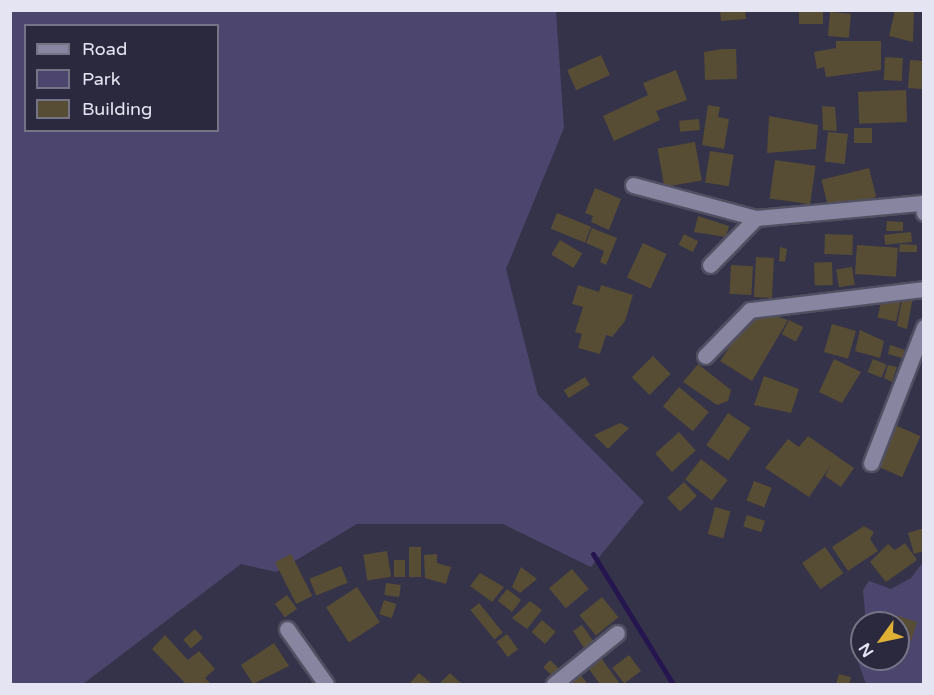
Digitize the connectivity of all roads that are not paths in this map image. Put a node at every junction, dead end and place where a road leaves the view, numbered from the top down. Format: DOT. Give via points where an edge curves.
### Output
graph roads {
  1 [pos="633,185"];
  2 [pos="924,213"];
  3 [pos="756,218"];
  4 [pos="710,265"];
  5 [pos="924,289"];
  6 [pos="924,327"];
  7 [pos="705,356"];
  8 [pos="872,463"];
  9 [pos="287,629"];
  10 [pos="617,633"];
  11 [pos="326,684"];
  12 [pos="554,684"];
  1 -- 3 [label="street"];
  2 -- 3 [label="street" via="922,203"];
  3 -- 4 [label="street"];
  5 -- 7 [label="street" via="750,310"];
  6 -- 8 [label="street"];
  9 -- 11 [label="street"];
  10 -- 12 [label="street"];
}
